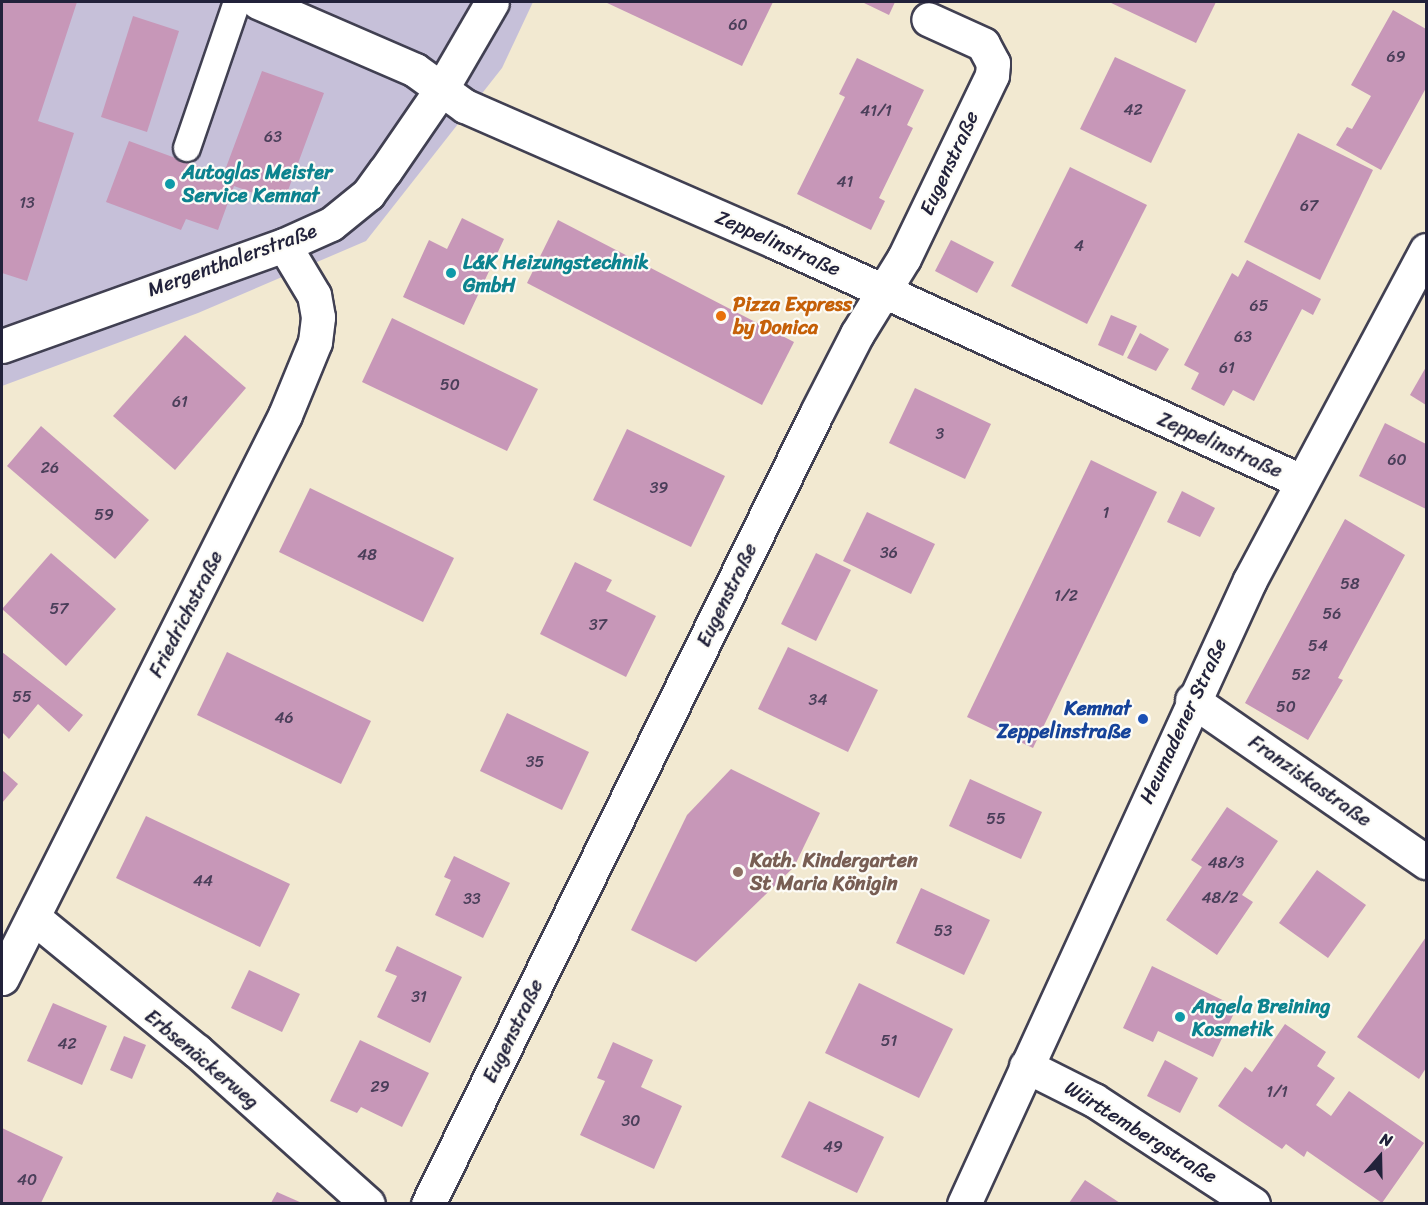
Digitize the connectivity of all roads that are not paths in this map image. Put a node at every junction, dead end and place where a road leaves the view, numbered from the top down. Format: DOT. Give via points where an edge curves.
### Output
graph roads {
  1 [pos="237,2"];
  2 [pos="258,2"];
  3 [pos="492,2"];
  4 [pos="928,19"];
  5 [pos="442,88"];
  6 [pos="188,148"];
  7 [pos="284,245"];
  8 [pos="1426,250"];
  9 [pos="882,292"];
  10 [pos="2,346"];
  11 [pos="1301,481"];
  12 [pos="1192,700"];
  13 [pos="1426,862"];
  14 [pos="33,918"];
  15 [pos="2,978"];
  16 [pos="1026,1066"];
  17 [pos="368,1203"];
  18 [pos="428,1203"];
  19 [pos="964,1203"];
  20 [pos="1252,1203"];
  1 -- 6 [label="lane"];
  2 -- 5 [label="street, Zeppelinstraße" via="416,70"];
  3 -- 5 [label="street"];
  4 -- 9 [label="street, Eugenstraße" via="983,44 990,52 993,69 904,258"];
  5 -- 7 [label="street, Mergenthalerstraße" via="368,194 331,224"];
  5 -- 9 [label="street, Zeppelinstraße" via="465,106"];
  7 -- 10 [label="street, Mergenthalerstraße"];
  7 -- 14 [label="street, Friedrichstraße" via="314,295 318,317 315,342 280,426"];
  8 -- 11 [label="street, Heumadener Straße"];
  9 -- 11 [label="street, Zeppelinstraße"];
  9 -- 18 [label="street, Eugenstraße" via="817,412"];
  11 -- 12 [label="street, Heumadener Straße"];
  12 -- 13 [label="street, Franziskastraße"];
  12 -- 16 [label="street, Heumadener Straße"];
  14 -- 15 [label="street, Friedrichstraße"];
  14 -- 17 [label="street, Erbsenäckerweg" via="197,1052"];
  16 -- 19 [label="street, Heumadener Straße"];
  16 -- 20 [label="street, Württembergstraße" via="1094,1100"];
}
